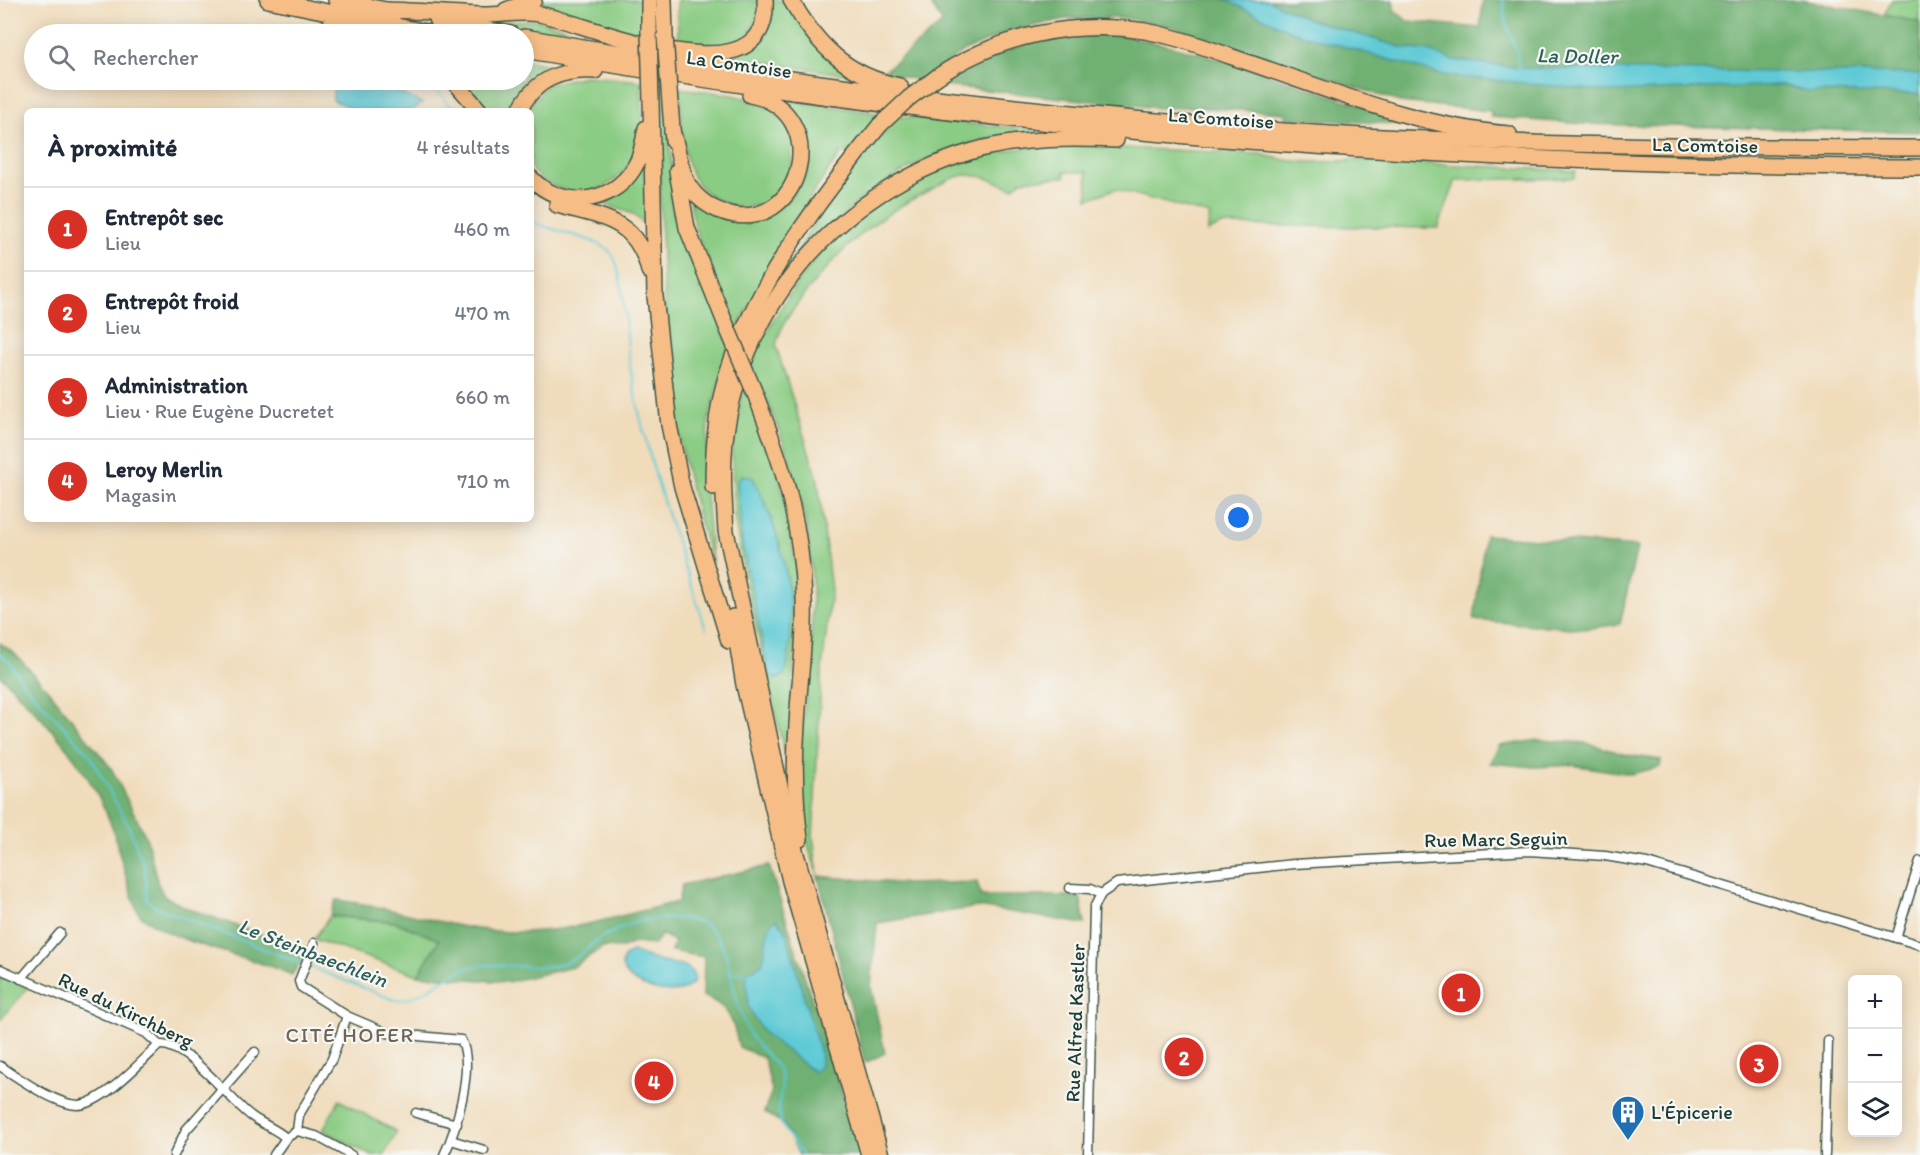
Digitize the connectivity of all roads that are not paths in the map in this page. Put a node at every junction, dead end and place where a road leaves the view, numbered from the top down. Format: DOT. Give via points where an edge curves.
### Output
graph roads {
  1 [pos="261,0"];
  2 [pos="268,0"];
  3 [pos="336,0"];
  4 [pos="534,0"];
  5 [pos="649,0"];
  6 [pos="664,0"];
  7 [pos="671,0"];
  8 [pos="765,0"];
  9 [pos="791,0"];
  10 [pos="388,10"];
  11 [pos="493,15"];
  12 [pos="334,24"];
  13 [pos="387,24"];
  14 [pos="460,24"];
  15 [pos="665,30"];
  16 [pos="534,39"];
  17 [pos="534,52"];
  18 [pos="621,68"];
  19 [pos="726,84"];
  20 [pos="534,89"];
  21 [pos="462,90"];
  22 [pos="533,90"];
  23 [pos="934,98"];
  24 [pos="651,103"];
  25 [pos="477,108"];
  26 [pos="521,108"];
  27 [pos="672,131"];
  28 [pos="1217,140"];
  29 [pos="1570,144"];
  30 [pos="1920,148"];
  31 [pos="1920,167"];
  32 [pos="534,181"];
  33 [pos="534,193"];
  34 [pos="655,296"];
  35 [pos="744,685"];
  36 [pos="1920,861"];
  37 [pos="804,878"];
  38 [pos="1070,888"];
  39 [pos="1101,894"];
  40 [pos="60,933"];
  41 [pos="1896,938"];
  42 [pos="314,943"];
  43 [pos="1920,945"];
  44 [pos="0,969"];
  45 [pos="21,979"];
  46 [pos="347,1016"];
  47 [pos="1828,1041"];
  48 [pos="159,1045"];
  49 [pos="255,1052"];
  50 [pos="0,1066"];
  51 [pos="224,1091"];
  52 [pos="416,1113"];
  53 [pos="457,1124"];
  54 [pos="297,1131"];
  55 [pos="285,1138"];
  56 [pos="451,1140"];
  57 [pos="484,1150"];
  58 [pos="174,1155"];
  59 [pos="274,1155"];
  60 [pos="351,1155"];
  61 [pos="444,1155"];
  62 [pos="869,1155"];
  63 [pos="881,1155"];
  64 [pos="1088,1155"];
  65 [pos="1825,1155"];
  1 -- 12 [label="highway" via="289,13"];
  2 -- 13 [label="highway"];
  3 -- 10 [label="highway"];
  4 -- 11 [label="highway"];
  5 -- 24 [label="highway, bridge"];
  6 -- 15 [label="highway"];
  7 -- 15 [label="highway"];
  8 -- 11 [label="highway" via="759,33 745,46 718,55 625,41 536,13"];
  9 -- 23 [label="highway" via="819,43 841,61 868,76"];
  10 -- 11 [label="highway"];
  10 -- 14 [label="highway"];
  15 -- 27 [label="highway, bridge"];
  16 -- 23 [label="highway, La Comtoise"];
  17 -- 18 [label="highway, La Comtoise"];
  18 -- 19 [label="highway, La Comtoise"];
  18 -- 20 [label="highway" via="606,72 572,70 552,75"];
  19 -- 27 [label="highway" via="736,92 774,105 796,129 801,150 798,174 778,203 759,212 738,215 706,204 688,184"];
  19 -- 28 [label="highway, La Comtoise" via="956,114"];
  21 -- 25 [label="highway"];
  22 -- 26 [label="highway"];
  23 -- 29 [label="highway, La Comtoise" via="1362,136"];
  24 -- 32 [label="highway" via="635,167 616,188 596,198 577,200 555,196"];
  24 -- 34 [label="highway"];
  27 -- 37 [label="highway, bridge" via="687,228 781,461 801,545 804,600 795,770"];
  28 -- 31 [label="highway, La Comtoise" via="1642,165"];
  28 -- 37 [label="highway" via="1190,144 1047,140 984,148 946,160 909,177 840,222 811,250 767,313 735,391 725,439 723,496 726,531 753,666 789,829"];
  29 -- 30 [label="highway, La Comtoise"];
  29 -- 35 [label="highway, bridge" via="1552,136 1505,134 1403,114 1187,42 1103,27 1039,33 978,53 937,77 880,125 835,180 799,232 752,314 730,365 718,412 713,485 716,533"];
  33 -- 34 [label="highway" via="551,204 614,221 633,234 645,252"];
  34 -- 35 [label="highway" via="660,362 682,488"];
  35 -- 62 [label="highway" via="790,881"];
  36 -- 41 [label="street"];
  37 -- 63 [label="highway"];
  38 -- 39 [label="street"];
  39 -- 41 [label="street, Rue Marc Seguin" via="1117,883 1294,864 1529,851 1647,863"];
  39 -- 64 [label="street, Rue Alfred Kastler" via="1094,908"];
  40 -- 45 [label="street"];
  41 -- 43 [label="street, Rue Marc Seguin"];
  42 -- 46 [label="street" via="299,981 301,987"];
  44 -- 45 [label="street, Rue du Kirchberg"];
  45 -- 48 [label="street, Rue du Kirchberg" via="146,1033"];
  46 -- 53 [label="street" via="387,1034 461,1040 464,1085"];
  46 -- 54 [label="street" via="332,1059 299,1115"];
  47 -- 65 [label="street"];
  48 -- 50 [label="street" via="99,1098 77,1105 63,1102"];
  48 -- 51 [label="street, Rue du Kirchberg" via="167,1045 196,1063"];
  49 -- 51 [label="street"];
  51 -- 55 [label="street, Rue du Kirchberg" via="251,1116"];
  51 -- 58 [label="street" via="186,1130"];
  52 -- 53 [label="street"];
  53 -- 56 [label="street"];
  54 -- 55 [label="street"];
  54 -- 60 [label="street" via="307,1132"];
  55 -- 59 [label="street"];
  56 -- 57 [label="street"];
  56 -- 61 [label="street"];
}
